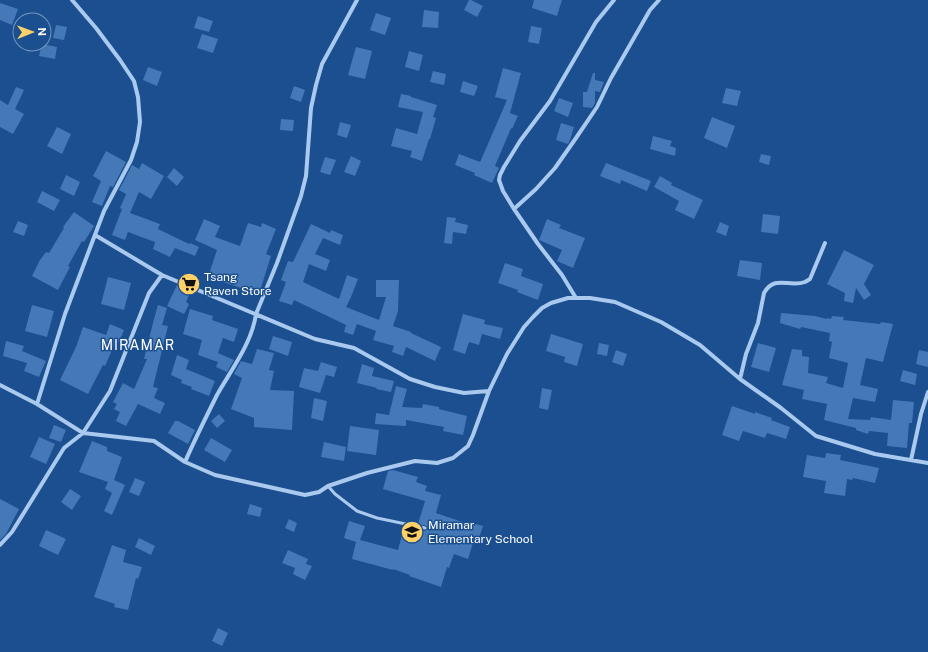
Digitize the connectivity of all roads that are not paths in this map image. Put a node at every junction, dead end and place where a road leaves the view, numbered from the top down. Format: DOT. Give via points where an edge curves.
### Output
graph roads {
  1 [pos="72,0"];
  2 [pos="357,0"];
  3 [pos="614,0"];
  4 [pos="659,0"];
  5 [pos="514,209"];
  6 [pos="95,235"];
  7 [pos="825,243"];
  8 [pos="162,275"];
  9 [pos="576,298"];
  10 [pos="256,314"];
  11 [pos="740,378"];
  12 [pos="0,386"];
  13 [pos="488,391"];
  14 [pos="928,392"];
  15 [pos="37,404"];
  16 [pos="83,433"];
  17 [pos="911,460"];
  18 [pos="185,462"];
  19 [pos="928,463"];
  20 [pos="328,486"];
  21 [pos="425,528"];
  22 [pos="0,545"];
  1 -- 6 [label="street" via="134,80 138,97 140,122 137,142"];
  2 -- 10 [label="street" via="322,64 311,108 306,176 301,196"];
  3 -- 5 [label="street" via="596,22 550,101 520,141 500,175 500,185"];
  4 -- 5 [label="street" via="650,10 597,107 576,138 550,173"];
  5 -- 9 [label="street"];
  6 -- 8 [label="street"];
  6 -- 15 [label="street" via="65,314"];
  7 -- 11 [label="street" via="810,279 795,284 777,282 766,289"];
  8 -- 10 [label="street"];
  8 -- 16 [label="street" via="149,293 110,391"];
  9 -- 11 [label="street" via="615,302 662,322 700,345"];
  9 -- 13 [label="street" via="551,303 533,317 507,354"];
  10 -- 13 [label="street" via="315,339 354,348 410,379 464,393"];
  10 -- 18 [label="street" via="245,346"];
  11 -- 17 [label="street" via="816,436 875,454"];
  12 -- 15 [label="street"];
  13 -- 20 [label="street" via="468,446 453,458 437,463 415,462 367,473"];
  14 -- 17 [label="street"];
  15 -- 16 [label="street"];
  16 -- 18 [label="street" via="154,441"];
  16 -- 22 [label="street" via="64,448 12,532"];
  17 -- 19 [label="street"];
  18 -- 20 [label="street" via="215,475 304,495 319,492"];
  20 -- 21 [label="lane" via="357,511"];
}
